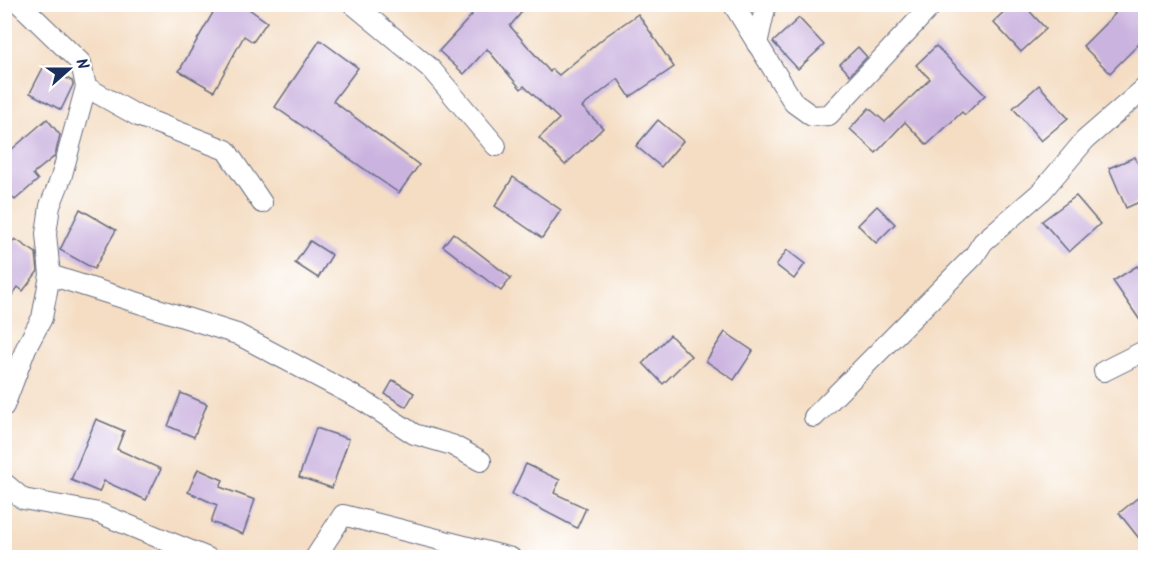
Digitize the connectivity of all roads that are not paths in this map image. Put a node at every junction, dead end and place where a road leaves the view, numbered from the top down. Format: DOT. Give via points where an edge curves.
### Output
graph roads {
  1 [pos="20,4"];
  2 [pos="353,4"];
  3 [pos="733,4"];
  4 [pos="766,4"];
  5 [pos="933,4"];
  6 [pos="757,44"];
  7 [pos="86,87"];
  8 [pos="1146,87"];
  9 [pos="496,146"];
  10 [pos="262,203"];
  11 [pos="50,275"];
  12 [pos="1146,350"];
  13 [pos="1104,371"];
  14 [pos="4,406"];
  15 [pos="814,417"];
  16 [pos="481,461"];
  17 [pos="4,483"];
  18 [pos="208,558"];
  19 [pos="315,558"];
  20 [pos="511,558"];
  1 -- 7 [label="street" via="81,63"];
  2 -- 9 [label="street" via="430,68"];
  3 -- 6 [label="street"];
  4 -- 6 [label="street"];
  5 -- 6 [label="street" via="829,115 812,116 794,103"];
  7 -- 10 [label="street" via="138,116 226,150"];
  7 -- 11 [label="street" via="50,206 46,234"];
  8 -- 15 [label="street" via="1085,140 1042,191 983,242 974,256"];
  11 -- 14 [label="street" via="42,318"];
  11 -- 16 [label="street" via="237,334 362,400 414,434 452,445"];
  12 -- 13 [label="street"];
  17 -- 18 [label="street" via="23,499 99,513"];
  19 -- 20 [label="street" via="343,514"];
}
